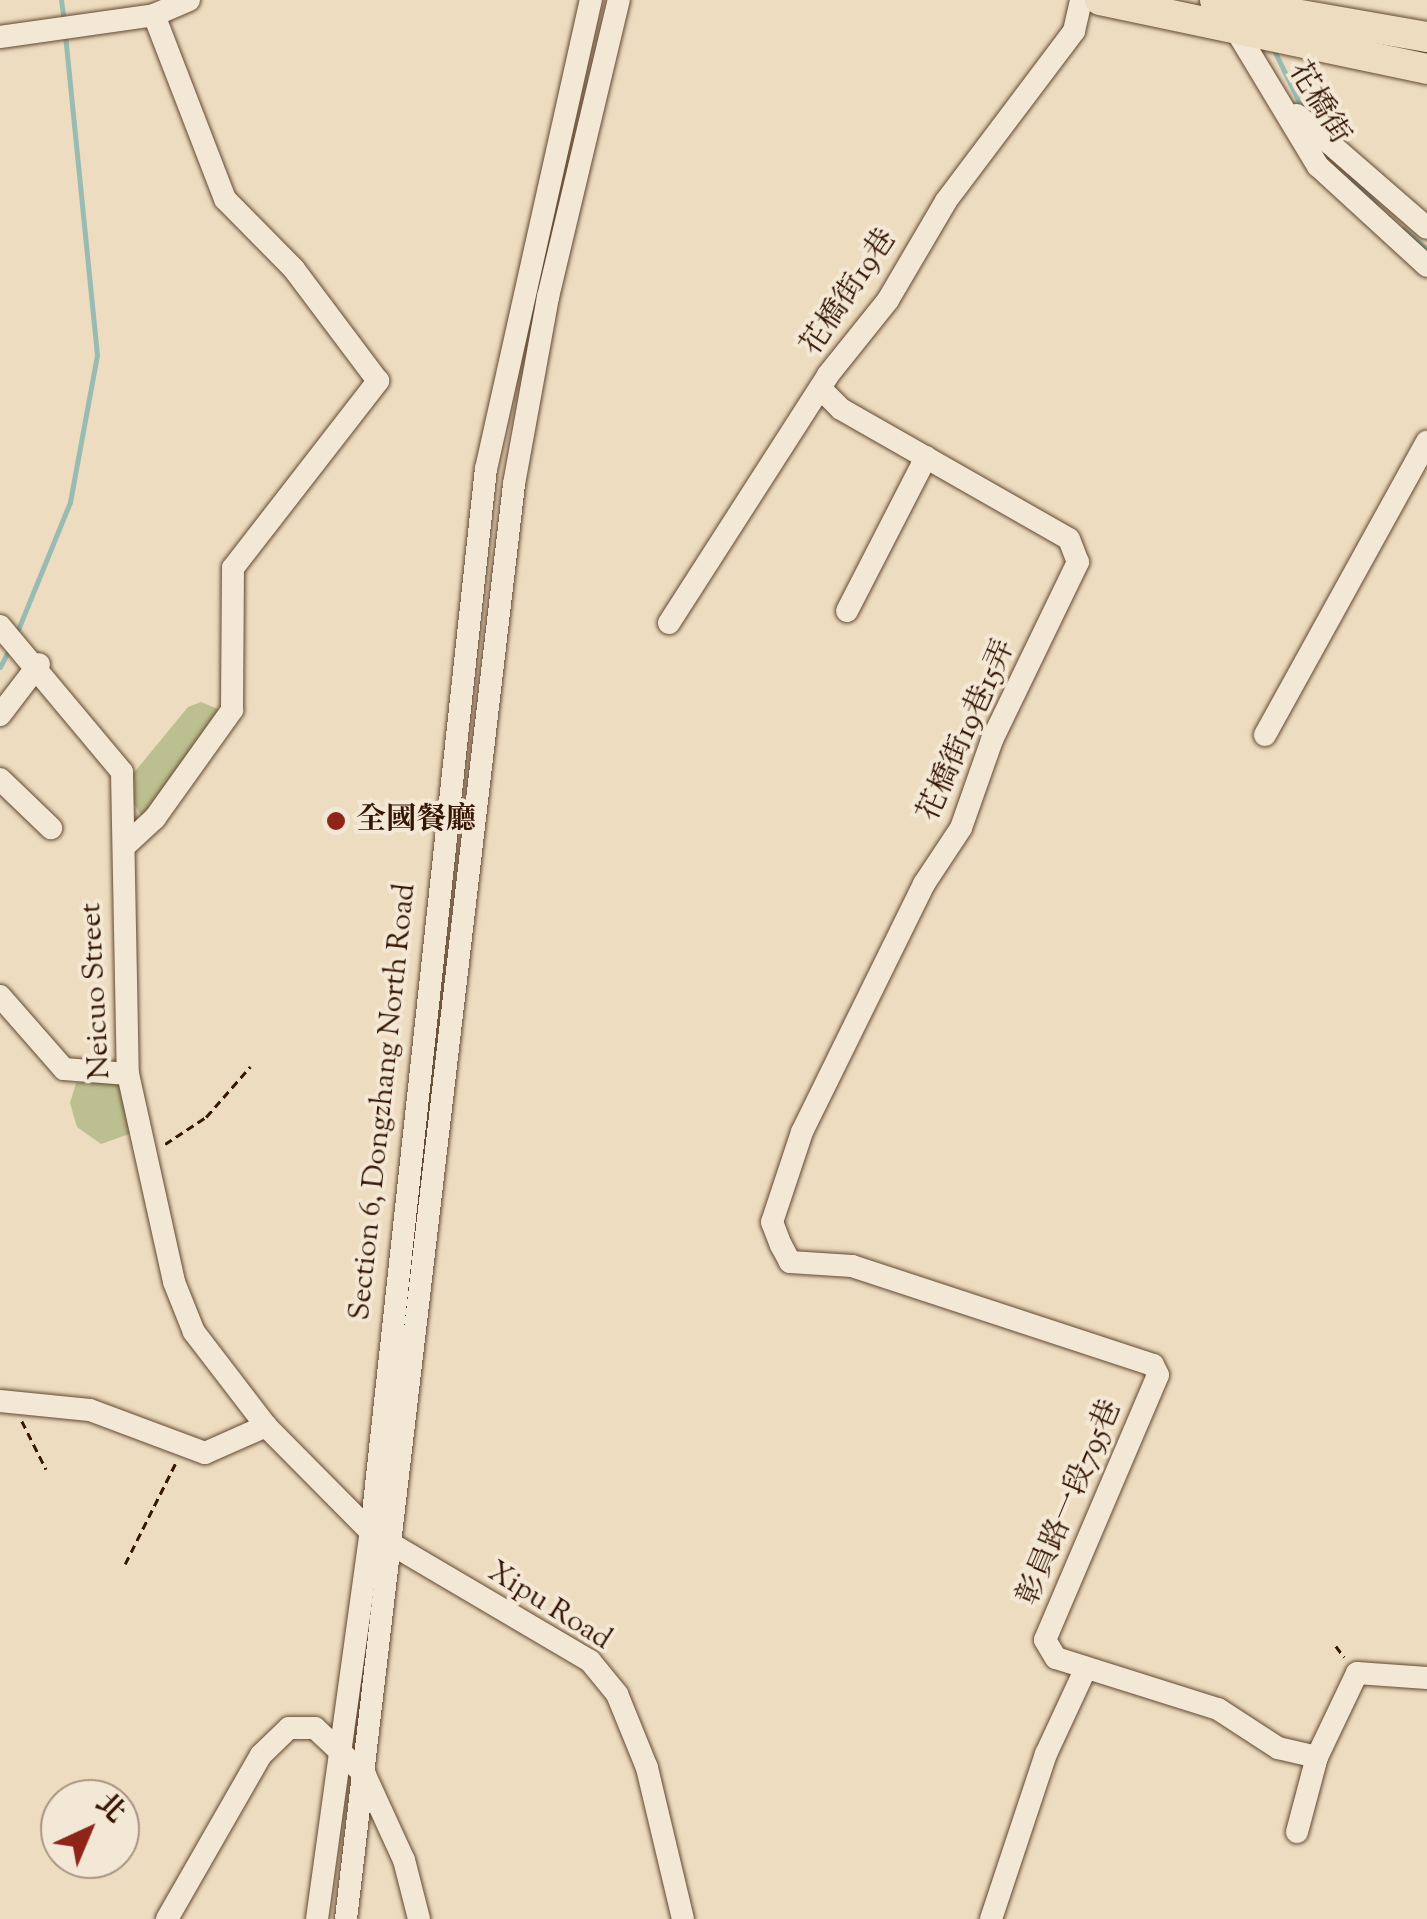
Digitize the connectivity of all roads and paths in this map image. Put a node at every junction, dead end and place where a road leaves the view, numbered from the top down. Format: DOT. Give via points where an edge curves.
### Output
graph roads {
  1 [pos="188,0"];
  2 [pos="591,0"];
  3 [pos="619,0"];
  4 [pos="1081,0"];
  5 [pos="1100,0"];
  6 [pos="1217,0"];
  7 [pos="154,15"];
  8 [pos="1239,34"];
  9 [pos="0,37"];
  10 [pos="1427,37"];
  11 [pos="1427,69"];
  12 [pos="1278,94"];
  13 [pos="1427,228"];
  14 [pos="1427,266"];
  15 [pos="822,391"];
  16 [pos="1427,442"];
  17 [pos="926,457"];
  18 [pos="848,611"];
  19 [pos="669,623"];
  20 [pos="0,626"];
  21 [pos="39,664"];
  22 [pos="0,715"];
  23 [pos="1265,735"];
  24 [pos="0,779"];
  25 [pos="51,828"];
  26 [pos="127,844"];
  27 [pos="0,996"];
  28 [pos="250,1068"];
  29 [pos="128,1074"];
  30 [pos="150,1150"];
  31 [pos="790,1262"];
  32 [pos="5,1399"];
  33 [pos="266,1426"];
  34 [pos="185,1445"];
  35 [pos="46,1469"];
  36 [pos="371,1532"];
  37 [pos="392,1545"];
  38 [pos="125,1564"];
  39 [pos="1086,1668"];
  40 [pos="1427,1678"];
  41 [pos="338,1750"];
  42 [pos="1318,1757"];
  43 [pos="364,1775"];
  44 [pos="1297,1832"];
  45 [pos="167,1919"];
  46 [pos="317,1919"];
  47 [pos="346,1919"];
  48 [pos="420,1919"];
  49 [pos="683,1919"];
  50 [pos="991,1919"];
  1 -- 7 [label="street"];
  2 -- 36 [label="street, Section 6, Dongzhang North Road" via="486,470"];
  3 -- 37 [label="street, Section 6, Dongzhang North Road" via="548,296 514,484"];
  4 -- 15 [label="street, 花橋街19巷" via="1074,32 946,201"];
  5 -- 8 [label="main road"];
  6 -- 8 [label="street, 花橋街"];
  6 -- 10 [label="main road"];
  7 -- 9 [label="street"];
  7 -- 26 [label="street" via="224,198 294,269 378,381 234,568 232,710"];
  8 -- 11 [label="main road"];
  8 -- 12 [label="street, 花橋街"];
  12 -- 13 [label="street"];
  12 -- 14 [label="street, 花橋街" via="1318,166"];
  15 -- 17 [label="street, 花橋街19巷15弄"];
  15 -- 19 [label="street, 花橋街19巷"];
  16 -- 23 [label="street"];
  17 -- 18 [label="street"];
  17 -- 31 [label="street, 花橋街19巷15弄" via="1069,539 1078,562 992,740 960,828 924,884 802,1132 772,1222"];
  20 -- 21 [label="street, Neicuo Street"];
  21 -- 22 [label="street"];
  21 -- 26 [label="street, Neicuo Street" via="122,772"];
  24 -- 25 [label="street"];
  26 -- 29 [label="street, Neicuo Street" via="121,883"];
  27 -- 29 [label="street" via="64,1069"];
  28 -- 30 [label="path" via="206,1117"];
  29 -- 30 [label="street, Neicuo Street"];
  30 -- 33 [label="street, Neicuo Street" via="174,1282 194,1332"];
  31 -- 39 [label="street, 彰員路一段795巷" via="852,1266 1153,1365 1158,1375 1045,1640 1056,1658"];
  32 -- 34 [label="street" via="90,1410"];
  32 -- 35 [label="path"];
  33 -- 34 [label="street" via="206,1454"];
  33 -- 36 [label="street, Xipu Road"];
  34 -- 38 [label="path"];
  36 -- 37 [label="street, Xipu Road"];
  36 -- 41 [label="street, Section 6, Dongzhang North Road"];
  37 -- 43 [label="street, Section 6, Dongzhang North Road"];
  37 -- 49 [label="street, Xipu Road" via="590,1661 617,1694 647,1768"];
  39 -- 42 [label="street, 彰員路一段795巷" via="1218,1709 1278,1748"];
  39 -- 50 [label="street" via="1046,1754"];
  40 -- 42 [label="street" via="1357,1673"];
  41 -- 43 [label="street"];
  41 -- 45 [label="street" via="314,1728 289,1728 262,1755"];
  41 -- 46 [label="street, Section 6, Dongzhang North Road"];
  42 -- 44 [label="street"];
  43 -- 47 [label="street, Section 6, Dongzhang North Road"];
  43 -- 48 [label="street" via="404,1860"];
}
